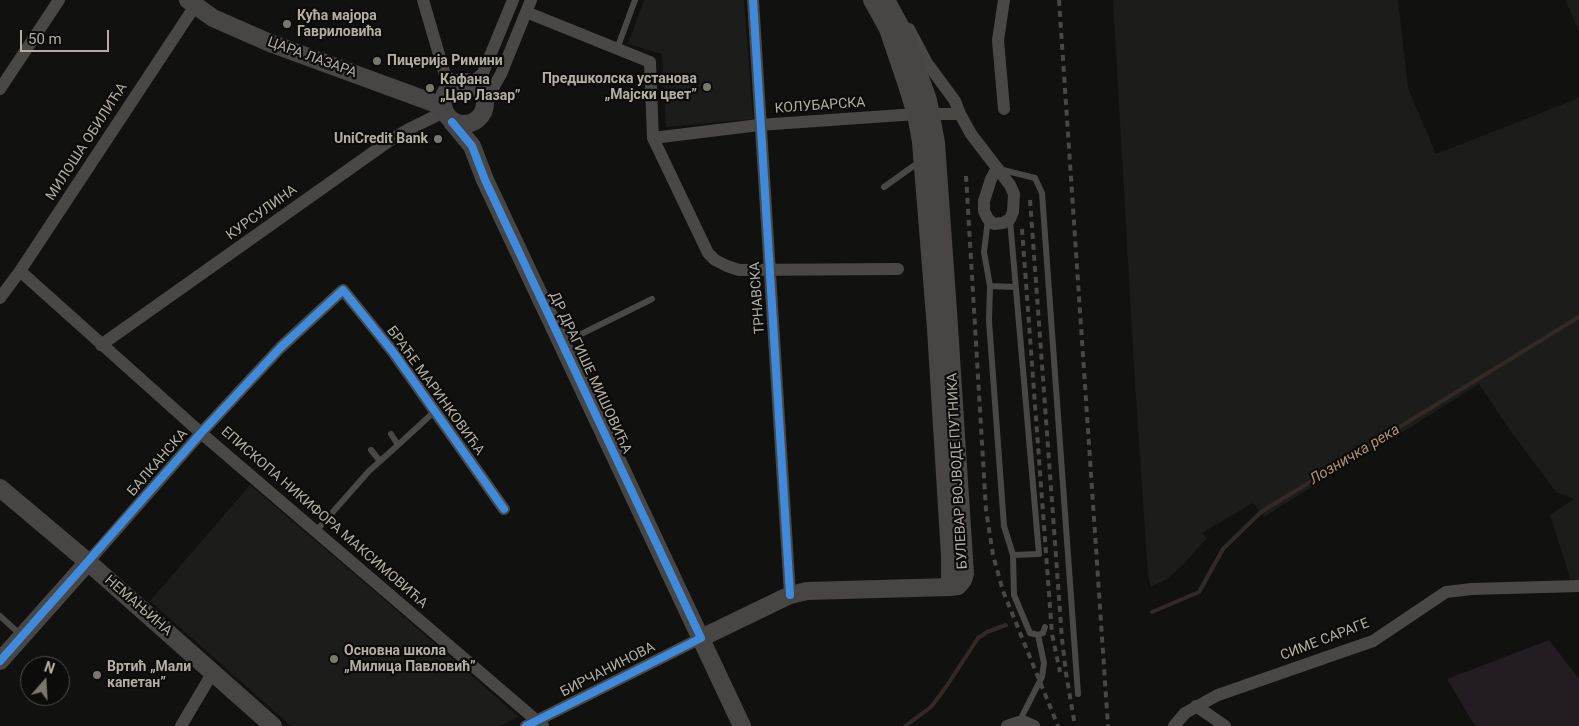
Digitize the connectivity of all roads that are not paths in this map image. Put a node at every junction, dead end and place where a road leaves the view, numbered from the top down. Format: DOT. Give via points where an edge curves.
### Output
graph roads {
  1 [pos="59,0"];
  2 [pos="423,0"];
  3 [pos="514,0"];
  4 [pos="636,0"];
  5 [pos="753,0"];
  6 [pos="872,0"];
  7 [pos="886,0"];
  8 [pos="895,0"];
  9 [pos="1004,0"];
  10 [pos="193,2"];
  11 [pos="528,6"];
  12 [pos="617,49"];
  13 [pos="462,83"];
  14 [pos="0,89"];
  15 [pos="485,102"];
  16 [pos="1004,109"];
  17 [pos="446,113"];
  18 [pos="924,114"];
  19 [pos="960,114"];
  20 [pos="478,119"];
  21 [pos="760,125"];
  22 [pos="652,138"];
  23 [pos="472,146"];
  24 [pos="922,160"];
  25 [pos="997,168"];
  26 [pos="884,187"];
  27 [pos="988,219"];
  28 [pos="1010,219"];
  29 [pos="898,269"];
  30 [pos="20,271"];
  31 [pos="769,271"];
  32 [pos="990,286"];
  33 [pos="1015,287"];
  34 [pos="343,290"];
  35 [pos="0,298"];
  36 [pos="652,299"];
  37 [pos="562,344"];
  38 [pos="101,345"];
  39 [pos="434,411"];
  40 [pos="201,433"];
  41 [pos="391,434"];
  42 [pos="398,445"];
  43 [pos="371,450"];
  44 [pos="380,461"];
  45 [pos="0,488"];
  46 [pos="504,510"];
  47 [pos="316,531"];
  48 [pos="1013,555"];
  49 [pos="88,562"];
  50 [pos="1579,586"];
  51 [pos="950,587"];
  52 [pos="790,595"];
  53 [pos="0,616"];
  54 [pos="1045,627"];
  55 [pos="1038,635"];
  56 [pos="22,636"];
  57 [pos="701,638"];
  58 [pos="0,661"];
  59 [pos="213,672"];
  60 [pos="1078,694"];
  61 [pos="1196,706"];
  62 [pos="535,724"];
  63 [pos="1013,724"];
  64 [pos="181,726"];
  65 [pos="273,726"];
  66 [pos="742,726"];
  67 [pos="1034,726"];
  68 [pos="1174,726"];
  69 [pos="1224,726"];
  1 -- 14 [label="street"];
  2 -- 13 [label="street" via="445,75"];
  3 -- 13 [label="street" via="482,73 474,80"];
  4 -- 12 [label="lane"];
  5 -- 21 [label="street, ТРНАВСКА"];
  6 -- 18 [label="main road, БУЛЕВАР ВОЈВОДЕ ПУТНИКА" via="888,29"];
  7 -- 18 [label="main road, БУЛЕВАР ВОЈВОДЕ ПУТНИКА" via="904,34 928,100"];
  8 -- 19 [label="street" via="927,63 955,100"];
  9 -- 16 [label="street" via="998,40"];
  10 -- 17 [label="main road, ЦАРА ЛАЗАРА" via="213,18"];
  10 -- 30 [label="street, МИЛОША ОБИЛИЋА"];
  11 -- 12 [label="street"];
  11 -- 15 [label="street" via="501,74"];
  12 -- 22 [label="street" via="650,62"];
  13 -- 15 [label="main road" via="480,89"];
  13 -- 17 [label="main road" via="445,92 442,99"];
  15 -- 20 [label="main road"];
  17 -- 20 [label="main road" via="459,124 466,125"];
  17 -- 23 [label="main road, ДР ДРАГИШЕ МИШОВИЋА"];
  17 -- 38 [label="street, КУРСУЛИНА" via="389,141"];
  18 -- 19 [label="street, КОЛУБАРСКА"];
  18 -- 21 [label="street, КОЛУБАРСКА"];
  18 -- 24 [label="main road, БУЛЕВАР ВОЈВОДЕ ПУТНИКА"];
  18 -- 51 [label="main road, БУЛЕВАР ВОЈВОДЕ ПУТНИКА" via="936,143 964,574 958,586"];
  19 -- 25 [label="street" via="970,134"];
  20 -- 23 [label="main road"];
  21 -- 22 [label="street, КОЛУБАРСКА"];
  21 -- 31 [label="street, ТРНАВСКА"];
  22 -- 31 [label="street" via="708,253 726,266"];
  23 -- 37 [label="main road, ДР ДРАГИШЕ МИШОВИЋА"];
  24 -- 26 [label="lane"];
  24 -- 51 [label="main road, БУЛЕВАР ВОЈВОДЕ ПУТНИКА" via="936,329"];
  25 -- 27 [label="street" via="984,200"];
  25 -- 28 [label="street" via="1014,194"];
  25 -- 60 [label="lane" via="1035,178 1042,193"];
  27 -- 28 [label="street" via="994,224"];
  27 -- 32 [label="lane" via="984,252"];
  28 -- 33 [label="lane"];
  29 -- 31 [label="street"];
  30 -- 35 [label="street, МИЛОША ОБИЛИЋА"];
  30 -- 38 [label="street, ЕПИСКОПА НИКИФОРА МАКСИМОВИЋА"];
  31 -- 52 [label="street, ТРНАВСКА"];
  32 -- 33 [label="lane"];
  32 -- 48 [label="lane" via="989,321 1004,526"];
  33 -- 48 [label="lane" via="1038,554"];
  34 -- 39 [label="street, БРАЋЕ МАРИНКОВИЋА" via="393,352"];
  34 -- 40 [label="street, БАЛКАНСКА" via="281,347"];
  36 -- 37 [label="lane"];
  37 -- 57 [label="main road, ДР ДРАГИШЕ МИШОВИЋА"];
  38 -- 40 [label="street, ЕПИСКОПА НИКИФОРА МАКСИМОВИЋА"];
  39 -- 42 [label="lane"];
  39 -- 46 [label="street, БРАЋЕ МАРИНКОВИЋА"];
  40 -- 47 [label="street, ЕПИСКОПА НИКИФОРА МАКСИМОВИЋА"];
  40 -- 49 [label="street, БАЛКАНСКА"];
  41 -- 42 [label="lane"];
  42 -- 44 [label="lane"];
  43 -- 44 [label="lane"];
  44 -- 47 [label="lane"];
  45 -- 49 [label="main road, НЕМАЊИНА"];
  47 -- 62 [label="street, ЕПИСКОПА НИКИФОРА МАКСИМОВИЋА"];
  48 -- 55 [label="lane" via="1014,595 1030,633"];
  49 -- 56 [label="main road, БАЛКАНСКА"];
  49 -- 59 [label="main road, НЕМАЊИНА"];
  50 -- 61 [label="street, СИМЕ САРАГЕ" via="1472,588 1446,592 1373,641 1218,695"];
  51 -- 52 [label="main road, БИРЧАНИНОВА" via="807,591"];
  52 -- 57 [label="main road, БИРЧАНИНОВА"];
  53 -- 56 [label="lane"];
  54 -- 55 [label="lane"];
  55 -- 63 [label="lane" via="1044,663 1042,677"];
  56 -- 58 [label="main road, БАЛКАНСКА"];
  57 -- 62 [label="street, БИРЧАНИНОВА"];
  57 -- 66 [label="main road, ДР ДРАГИШЕ МИШОВИЋА"];
  59 -- 64 [label="street"];
  59 -- 65 [label="main road, НЕМАЊИНА"];
  61 -- 68 [label="street, СИМЕ САРАГЕ"];
  61 -- 69 [label="street"];
  63 -- 67 [label="street" via="1025,722"];
}
